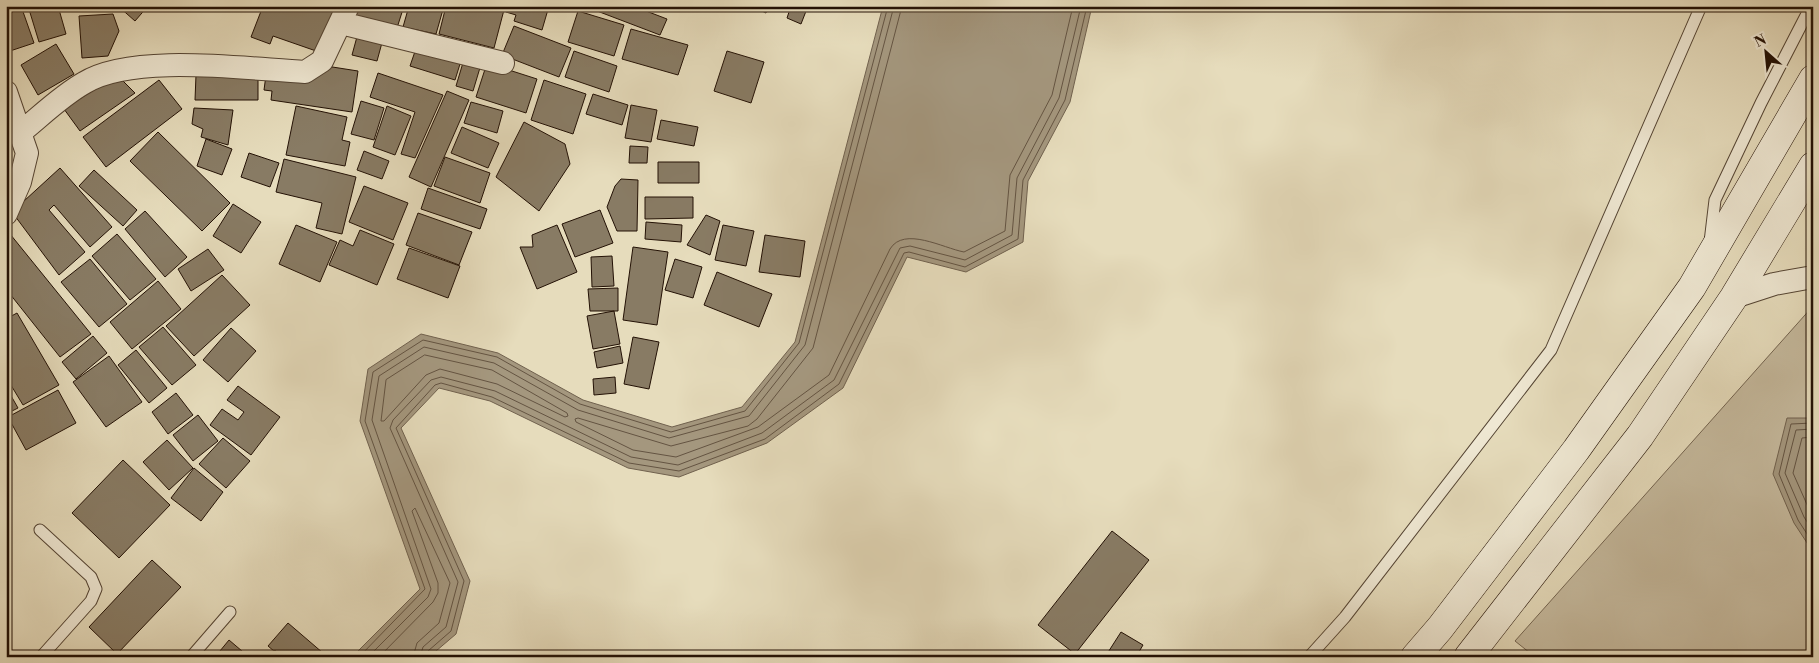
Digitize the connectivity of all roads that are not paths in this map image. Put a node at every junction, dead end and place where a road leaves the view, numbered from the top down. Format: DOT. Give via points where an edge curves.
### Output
graph roads {
  1 [pos="1701,6"];
  2 [pos="1811,6"];
  3 [pos="344,15"];
  4 [pos="503,63"];
  5 [pos="1813,79"];
  6 [pos="6,92"];
  7 [pos="21,132"];
  8 [pos="1813,166"];
  9 [pos="1813,189"];
  10 [pos="6,214"];
  11 [pos="1780,219"];
  12 [pos="1707,261"];
  13 [pos="1813,277"];
  14 [pos="1734,297"];
  15 [pos="40,530"];
  16 [pos="230,612"];
  17 [pos="40,657"];
  18 [pos="191,657"];
  19 [pos="1309,657"];
  20 [pos="1415,657"];
  21 [pos="1468,657"];
  1 -- 19 [label="lane" via="1551,350 1345,617"];
  2 -- 12 [label="lane" via="1715,200"];
  3 -- 4 [label="street"];
  3 -- 7 [label="street" via="322,61 305,72 167,65 122,68 84,82"];
  5 -- 12 [label="main road"];
  6 -- 7 [label="street"];
  7 -- 10 [label="street" via="27,153 20,182"];
  8 -- 11 [label="main road"];
  9 -- 11 [label="lane"];
  11 -- 14 [label="main road"];
  12 -- 20 [label="main road" via="1576,450"];
  13 -- 14 [label="street" via="1774,284"];
  14 -- 21 [label="main road" via="1640,436"];
  15 -- 17 [label="lane" via="91,577 96,589 91,601"];
  16 -- 18 [label="lane"];
}
